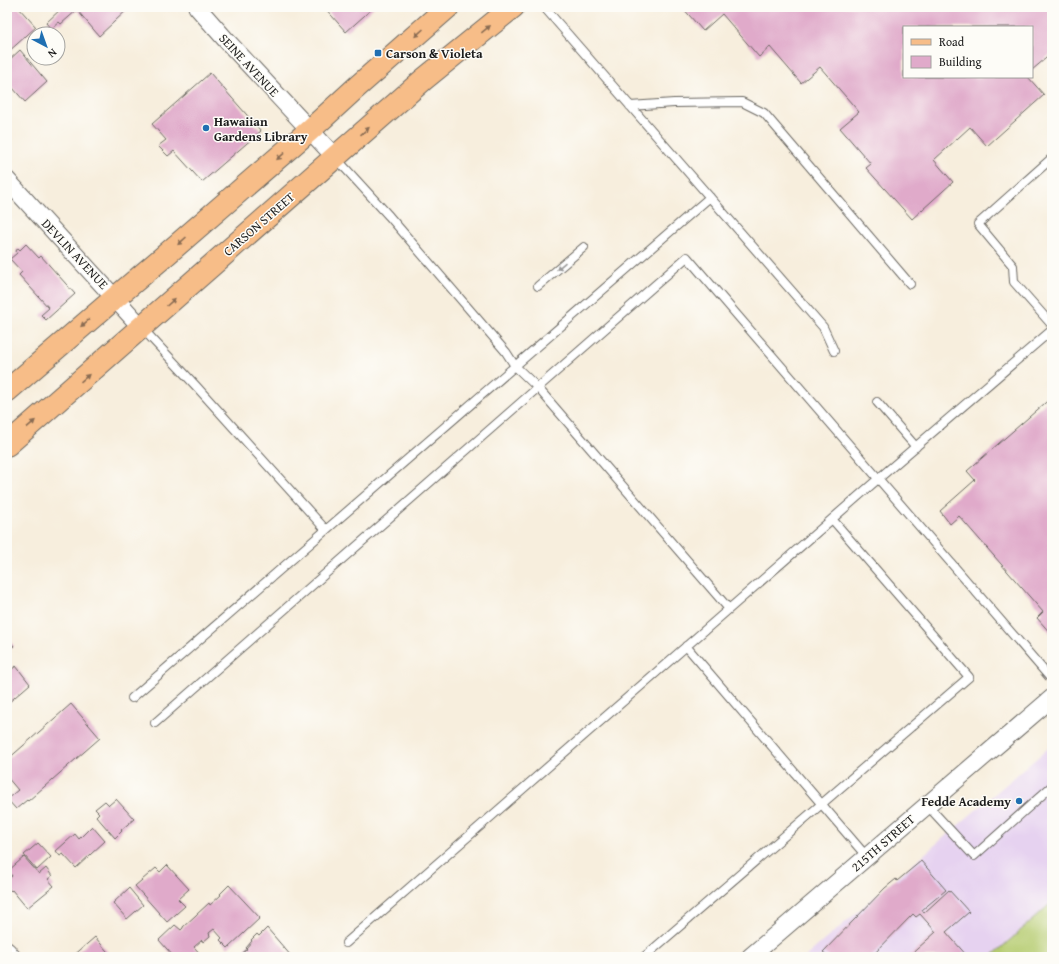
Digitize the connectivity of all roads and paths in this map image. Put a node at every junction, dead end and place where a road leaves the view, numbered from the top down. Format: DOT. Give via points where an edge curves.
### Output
graph roads {
  1 [pos="197,7"];
  2 [pos="448,7"];
  3 [pos="513,7"];
  4 [pos="544,7"];
  5 [pos="630,106"];
  6 [pos="310,130"];
  7 [pos="335,157"];
  8 [pos="1052,158"];
  9 [pos="11,188"];
  10 [pos="710,197"];
  11 [pos="584,247"];
  12 [pos="910,284"];
  13 [pos="538,286"];
  14 [pos="115,298"];
  15 [pos="1052,325"];
  16 [pos="142,328"];
  17 [pos="1052,330"];
  18 [pos="834,351"];
  19 [pos="515,366"];
  20 [pos="538,388"];
  21 [pos="7,391"];
  22 [pos="877,402"];
  23 [pos="7,445"];
  24 [pos="916,447"];
  25 [pos="878,479"];
  26 [pos="832,519"];
  27 [pos="326,530"];
  28 [pos="729,609"];
  29 [pos="686,646"];
  30 [pos="1052,680"];
  31 [pos="132,698"];
  32 [pos="1052,698"];
  33 [pos="155,724"];
  34 [pos="1052,786"];
  35 [pos="822,804"];
  36 [pos="927,805"];
  37 [pos="867,856"];
  38 [pos="346,943"];
  39 [pos="7,951"];
  40 [pos="12,957"];
  41 [pos="644,957"];
  42 [pos="750,957"];
  1 -- 6 [label="street, SEINE AVENUE"];
  2 -- 6 [label="main road, one-way"];
  7 -- 3 [label="main road, CARSON STREET, one-way"];
  4 -- 5 [label="lane"];
  5 -- 10 [label="lane"];
  5 -- 12 [label="lane" via="742,102 764,113"];
  6 -- 7 [label="street, SEINE AVENUE"];
  6 -- 14 [label="main road, one-way"];
  16 -- 7 [label="main road, CARSON STREET, one-way"];
  7 -- 19 [label="lane" via="491,334"];
  8 -- 15 [label="lane" via="978,224 1013,266 1014,282"];
  9 -- 14 [label="street, DEVLIN AVENUE"];
  10 -- 18 [label="lane" via="824,327"];
  10 -- 19 [label="lane"];
  11 -- 13 [label="lane, one-way"];
  14 -- 16 [label="street, DEVLIN AVENUE"];
  14 -- 21 [label="main road, one-way"];
  23 -- 16 [label="main road, CARSON STREET, one-way"];
  16 -- 27 [label="lane"];
  17 -- 24 [label="lane"];
  19 -- 20 [label="lane"];
  19 -- 27 [label="lane"];
  20 -- 25 [label="lane" via="687,257"];
  20 -- 28 [label="lane"];
  20 -- 33 [label="lane"];
  22 -- 24 [label="lane"];
  24 -- 25 [label="lane"];
  25 -- 26 [label="lane"];
  25 -- 30 [label="lane"];
  26 -- 28 [label="lane"];
  26 -- 35 [label="lane" via="969,677"];
  27 -- 31 [label="lane"];
  28 -- 29 [label="lane"];
  29 -- 35 [label="lane"];
  29 -- 38 [label="lane"];
  32 -- 36 [label="street, 215TH STREET"];
  34 -- 36 [label="lane" via="974,856"];
  35 -- 37 [label="lane"];
  35 -- 41 [label="lane"];
  36 -- 37 [label="street, 215TH STREET"];
  37 -- 42 [label="street, 215TH STREET"];
  39 -- 40 [label="street"];
}
